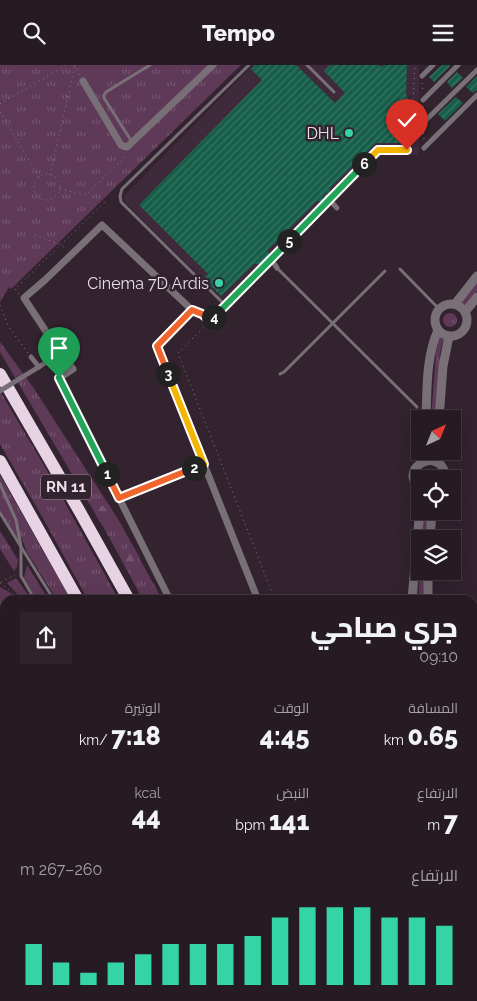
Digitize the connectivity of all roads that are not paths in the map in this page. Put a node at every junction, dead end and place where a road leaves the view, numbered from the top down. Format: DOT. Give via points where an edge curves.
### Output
graph roads {
  1 [pos="150,65"];
  2 [pos="213,65"];
  3 [pos="249,65"];
  4 [pos="307,65"];
  5 [pos="433,65"];
  6 [pos="458,65"];
  7 [pos="477,70"];
  8 [pos="422,76"];
  9 [pos="82,81"];
  10 [pos="334,92"];
  11 [pos="477,95"];
  12 [pos="421,101"];
  13 [pos="423,123"];
  14 [pos="132,143"];
  15 [pos="424,148"];
  16 [pos="328,199"];
  17 [pos="337,208"];
  18 [pos="271,259"];
  19 [pos="277,268"];
  20 [pos="400,269"];
  21 [pos="385,271"];
  22 [pos="477,276"];
  23 [pos="477,297"];
  24 [pos="221,301"];
  25 [pos="455,304"];
  26 [pos="439,309"];
  27 [pos="465,312"];
  28 [pos="332,323"];
  29 [pos="438,330"];
  30 [pos="449,336"];
  31 [pos="31,357"];
  32 [pos="50,360"];
  33 [pos="39,367"];
  34 [pos="0,374"];
  35 [pos="280,374"];
  36 [pos="0,391"];
  37 [pos="417,407"];
  38 [pos="427,410"];
  39 [pos="440,410"];
  40 [pos="0,461"];
  41 [pos="423,462"];
  42 [pos="436,462"];
  43 [pos="204,464"];
  44 [pos="415,470"];
  45 [pos="444,470"];
  46 [pos="0,484"];
  47 [pos="119,498"];
  48 [pos="0,513"];
  49 [pos="419,520"];
  50 [pos="20,546"];
  51 [pos="21,567"];
  52 [pos="18,572"];
  53 [pos="117,577"];
  54 [pos="428,580"];
  55 [pos="31,595"];
  56 [pos="51,595"];
  57 [pos="75,595"];
  58 [pos="126,595"];
  59 [pos="130,595"];
  60 [pos="168,595"];
  61 [pos="256,595"];
  62 [pos="412,595"];
  63 [pos="428,595"];
  1 -- 14 [label="lane" via="104,95"];
  2 -- 14 [label="street"];
  3 -- 24 [label="lane" via="122,189 120,196 121,201"];
  4 -- 10 [label="lane"];
  5 -- 8 [label="street"];
  6 -- 12 [label="street"];
  7 -- 13 [label="street"];
  9 -- 14 [label="street" via="121,145 127,147"];
  11 -- 15 [label="street"];
  16 -- 17 [label="street"];
  18 -- 19 [label="street"];
  19 -- 28 [label="lane"];
  20 -- 26 [label="lane"];
  21 -- 28 [label="lane"];
  22 -- 25 [label="street"];
  23 -- 27 [label="street"];
  25 -- 26 [label="street"];
  25 -- 27 [label="street"];
  26 -- 29 [label="street" via="435,317"];
  27 -- 30 [label="street" via="467,322 463,331"];
  28 -- 35 [label="lane"];
  28 -- 37 [label="lane"];
  29 -- 30 [label="street"];
  29 -- 38 [label="street" via="431,354"];
  30 -- 39 [label="street"];
  31 -- 33 [label="street"];
  32 -- 33 [label="street, bridge"];
  33 -- 36 [label="street, bridge"];
  34 -- 53 [label="highway, RN 11"];
  40 -- 57 [label="highway, RN 11"];
  41 -- 42 [label="street"];
  41 -- 44 [label="street"];
  42 -- 45 [label="street"];
  43 -- 47 [label="lane"];
  43 -- 47 [label="street" via="157,346 192,310 102,225 24,298 73,369 59,378"];
  43 -- 61 [label="street"];
  46 -- 50 [label="lane" via="16,520"];
  47 -- 60 [label="street"];
  48 -- 50 [label="lane"];
  49 -- 62 [label="street"];
  50 -- 51 [label="lane"];
  50 -- 56 [label="lane"];
  51 -- 52 [label="lane"];
  51 -- 55 [label="lane" via="20,574"];
  53 -- 58 [label="highway, RN 11"];
  53 -- 59 [label="highway"];
  54 -- 63 [label="street"];
}
